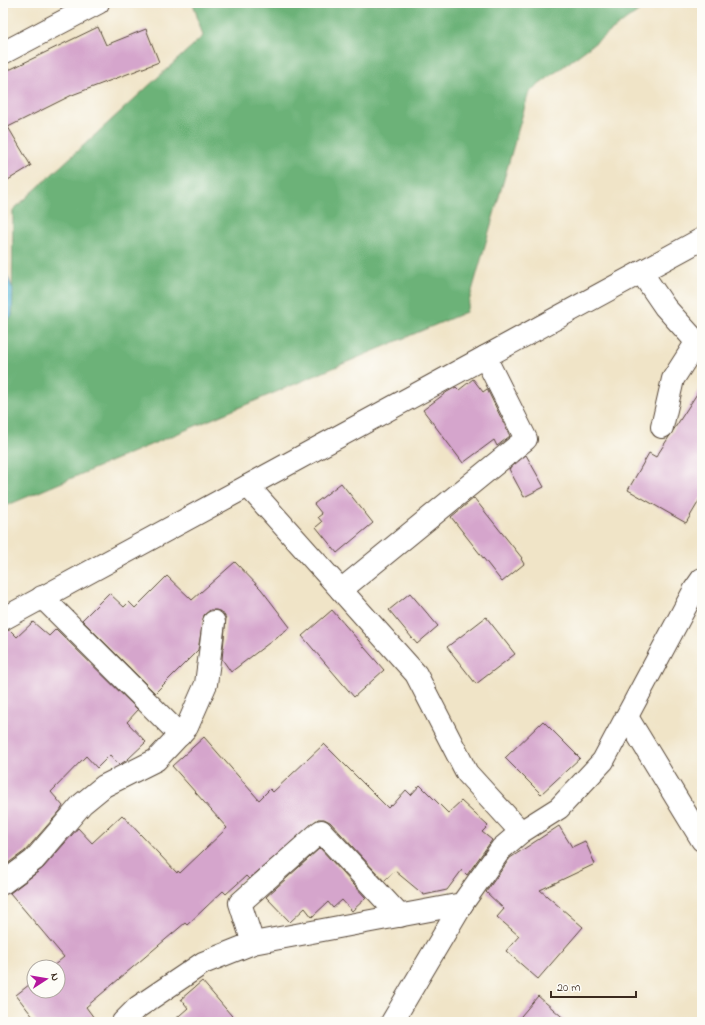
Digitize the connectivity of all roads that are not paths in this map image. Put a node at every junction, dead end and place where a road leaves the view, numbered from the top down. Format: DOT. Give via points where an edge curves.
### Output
graph roads {
  1 [pos="98,3"];
  2 [pos="3,52"];
  3 [pos="702,239"];
  4 [pos="641,272"];
  5 [pos="699,345"];
  6 [pos="485,357"];
  7 [pos="662,427"];
  8 [pos="248,486"];
  9 [pos="702,579"];
  10 [pos="341,590"];
  11 [pos="42,598"];
  12 [pos="3,618"];
  13 [pos="214,622"];
  14 [pos="627,717"];
  15 [pos="180,735"];
  16 [pos="520,832"];
  17 [pos="702,840"];
  18 [pos="3,883"];
  19 [pos="462,904"];
  20 [pos="400,916"];
  21 [pos="253,943"];
  22 [pos="123,1022"];
  23 [pos="392,1022"];
  1 -- 2 [label="street"];
  3 -- 4 [label="street"];
  4 -- 5 [label="street" via="666,307"];
  4 -- 6 [label="street"];
  5 -- 7 [label="street" via="672,379"];
  6 -- 8 [label="street"];
  6 -- 10 [label="street" via="526,438"];
  8 -- 10 [label="street"];
  8 -- 11 [label="street"];
  9 -- 14 [label="street" via="694,589"];
  10 -- 16 [label="street" via="416,674 466,773"];
  11 -- 12 [label="street"];
  11 -- 15 [label="street"];
  13 -- 15 [label="street" via="206,684 187,727"];
  14 -- 16 [label="street" via="603,761 559,808"];
  14 -- 17 [label="street"];
  15 -- 18 [label="street" via="156,760 104,786 82,804 34,860"];
  16 -- 19 [label="street" via="501,849"];
  19 -- 20 [label="street"];
  19 -- 23 [label="street"];
  20 -- 21 [label="street"];
  20 -- 21 [label="street" via="321,831 240,903"];
  21 -- 22 [label="street" via="203,963 138,1007"];
}
